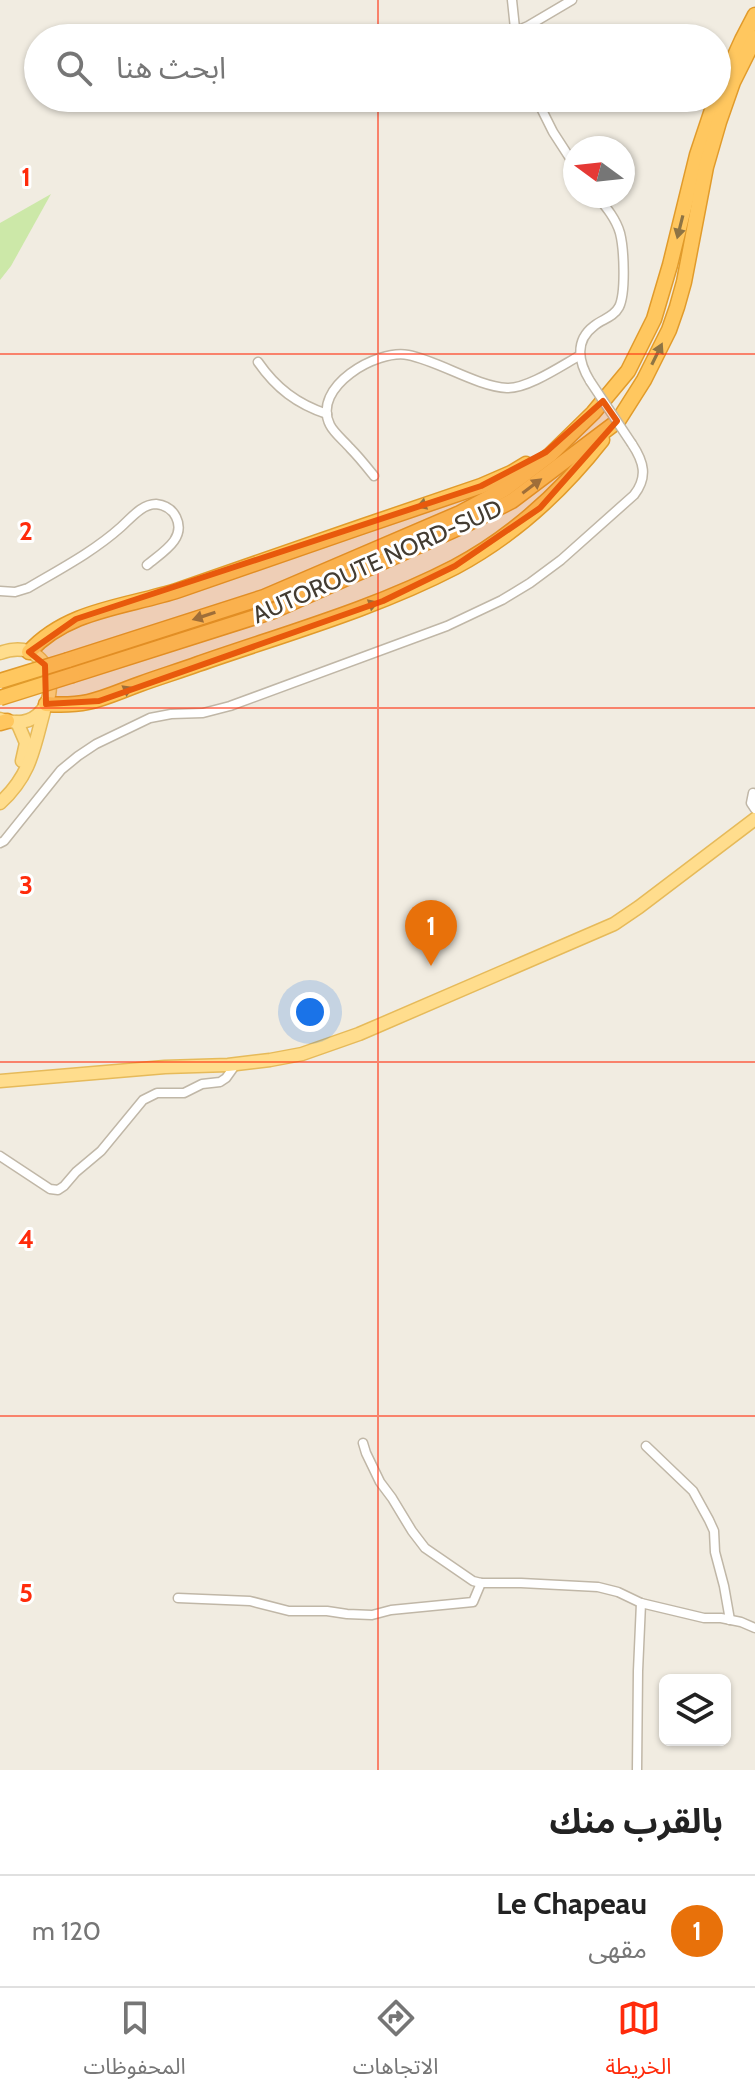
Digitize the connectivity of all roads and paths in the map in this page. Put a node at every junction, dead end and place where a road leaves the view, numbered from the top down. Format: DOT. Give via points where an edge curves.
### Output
graph roads {
  1 [pos="512,0"];
  2 [pos="572,0"];
  3 [pos="755,15"];
  4 [pos="515,24"];
  5 [pos="531,24"];
  6 [pos="755,38"];
  7 [pos="731,65"];
  8 [pos="731,88"];
  9 [pos="543,112"];
  10 [pos="712,112"];
  11 [pos="722,112"];
  12 [pos="563,147"];
  13 [pos="606,208"];
  14 [pos="579,356"];
  15 [pos="258,362"];
  16 [pos="593,413"];
  17 [pos="327,414"];
  18 [pos="618,421"];
  19 [pos="374,476"];
  20 [pos="147,565"];
  21 [pos="0,591"];
  22 [pos="46,636"];
  23 [pos="10,648"];
  24 [pos="70,667"];
  25 [pos="0,681"];
  26 [pos="0,698"];
  27 [pos="46,705"];
  28 [pos="6,721"];
  29 [pos="753,793"];
  30 [pos="0,794"];
  31 [pos="0,803"];
  32 [pos="755,809"];
  33 [pos="755,819"];
  34 [pos="0,843"];
  35 [pos="236,1064"];
  36 [pos="0,1081"];
  37 [pos="0,1156"];
  38 [pos="363,1443"];
  39 [pos="646,1446"];
  40 [pos="481,1583"];
  41 [pos="178,1598"];
  42 [pos="641,1603"];
  43 [pos="730,1620"];
  44 [pos="755,1628"];
  45 [pos="637,1770"];
  1 -- 4 [label="street"];
  2 -- 5 [label="street"];
  3 -- 7 [label="highway, AUTOROUTE NORD-SUD"];
  8 -- 6 [label="highway, AUTOROUTE NORD-SUD, one-way"];
  9 -- 12 [label="street"];
  10 -- 16 [label="highway, AUTOROUTE NORD-SUD, one-way" via="654,319 628,371"];
  18 -- 11 [label="highway, AUTOROUTE NORD-SUD, one-way" via="673,318"];
  13 -- 14 [label="street" via="620,233 622,297 616,312 584,338"];
  14 -- 17 [label="street" via="523,385 505,388 410,356 388,355 344,378"];
  14 -- 34 [label="street, bridge" via="644,470 634,495 561,560 502,600 447,626 230,706 161,715 122,731 61,770"];
  15 -- 17 [label="street" via="288,396"];
  16 -- 22 [label="highway, one-way" via="546,452 481,486 165,595 84,615"];
  16 -- 24 [label="highway, AUTOROUTE NORD-SUD, one-way" via="505,489 460,513 264,597"];
  17 -- 19 [label="street" via="330,426"];
  24 -- 18 [label="highway, AUTOROUTE NORD-SUD, one-way" via="271,612 465,525 512,501"];
  27 -- 18 [label="highway, one-way" via="99,701 383,601 455,566 540,508"];
  20 -- 21 [label="street" via="177,536 177,520 160,505 144,507 101,544 28,588"];
  22 -- 23 [label="highway"];
  22 -- 23 [label="main road"];
  23 -- 27 [label="main road" via="45,665 51,691"];
  24 -- 25 [label="highway, AUTOROUTE NORD-SUD, bridge"];
  24 -- 26 [label="highway, AUTOROUTE NORD-SUD, bridge"];
  27 -- 28 [label="main road" via="33,718"];
  27 -- 31 [label="main road" via="28,768"];
  28 -- 30 [label="main road" via="24,737 25,750"];
  29 -- 32 [label="street"];
  33 -- 35 [label="main road" via="614,924 359,1034 302,1054"];
  35 -- 36 [label="main road"];
  35 -- 37 [label="street" via="220,1082 184,1093 150,1095 58,1190"];
  38 -- 40 [label="street" via="380,1482 425,1548"];
  39 -- 43 [label="street" via="693,1491 709,1520"];
  40 -- 41 [label="street" via="473,1602 372,1615"];
  40 -- 42 [label="street" via="598,1587"];
  42 -- 43 [label="street"];
  42 -- 45 [label="street"];
  43 -- 44 [label="street"];
}
